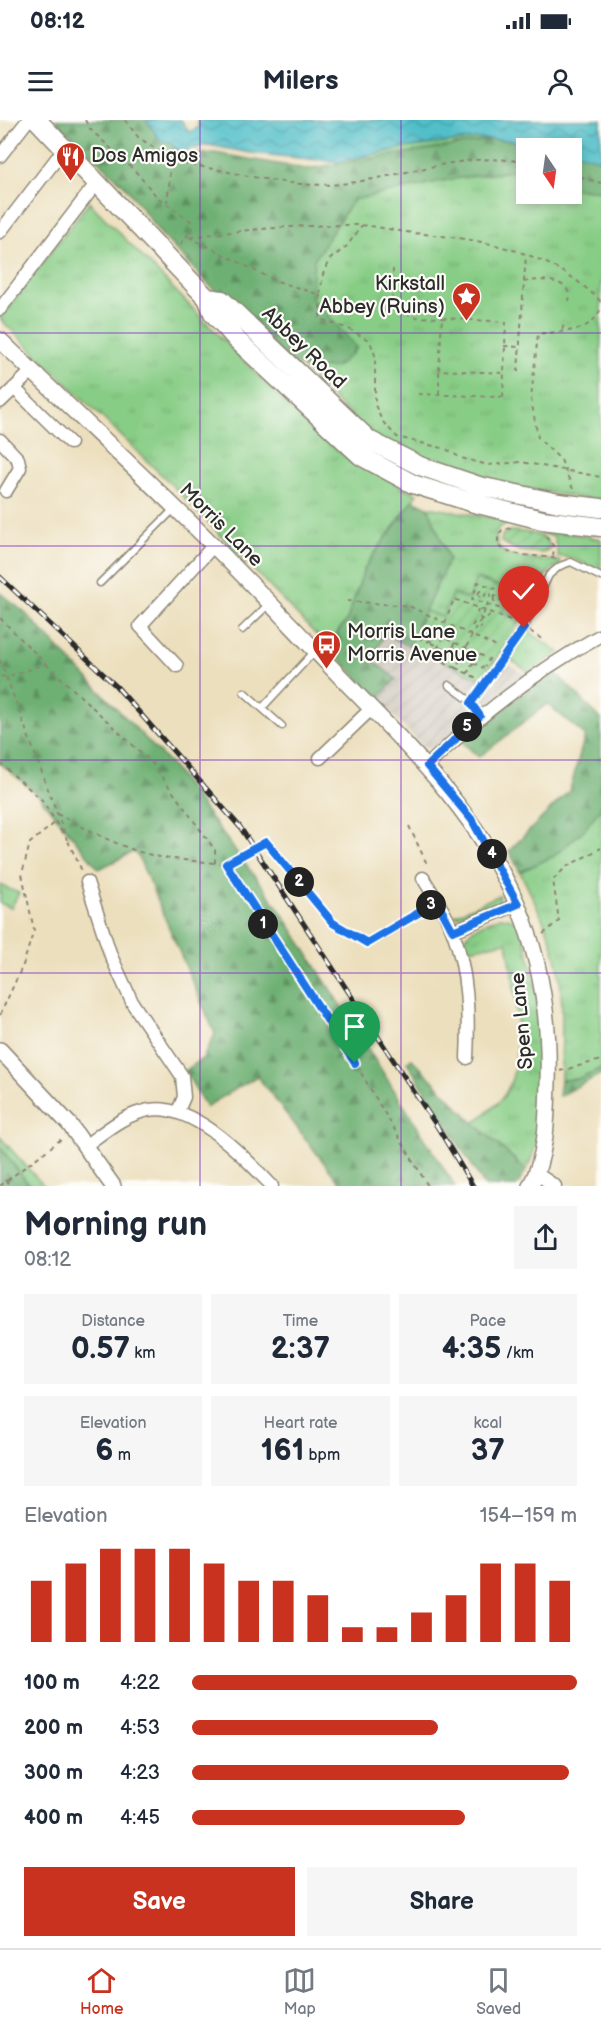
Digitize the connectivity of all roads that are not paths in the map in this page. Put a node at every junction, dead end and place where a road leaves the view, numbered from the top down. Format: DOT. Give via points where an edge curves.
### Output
graph roads {
  1 [pos="28,120"];
  2 [pos="37,120"];
  3 [pos="64,149"];
  4 [pos="0,156"];
  5 [pos="98,182"];
  6 [pos="0,232"];
  7 [pos="207,298"];
  8 [pos="0,309"];
  9 [pos="0,340"];
  10 [pos="32,371"];
  11 [pos="14,388"];
  12 [pos="0,402"];
  13 [pos="0,440"];
  14 [pos="70,443"];
  15 [pos="6,491"];
  16 [pos="601,508"];
  17 [pos="175,509"];
  18 [pos="601,527"];
  19 [pos="214,545"];
  20 [pos="601,577"];
  21 [pos="100,583"];
  22 [pos="269,603"];
  23 [pos="242,630"];
  24 [pos="601,635"];
  25 [pos="315,651"];
  26 [pos="177,666"];
  27 [pos="449,685"];
  28 [pos="244,692"];
  29 [pos="471,703"];
  30 [pos="262,708"];
  31 [pos="371,709"];
  32 [pos="480,716"];
  33 [pos="282,726"];
  34 [pos="408,745"];
  35 [pos="320,758"];
  36 [pos="427,766"];
  37 [pos="423,878"];
  38 [pos="87,882"];
  39 [pos="518,904"];
  40 [pos="453,931"];
  41 [pos="0,1050"];
  42 [pos="467,1058"];
  43 [pos="178,1112"];
  44 [pos="86,1145"];
  45 [pos="534,1180"];
  46 [pos="113,1186"];
  47 [pos="273,1186"];
  48 [pos="555,1186"];
  1 -- 4 [label="street"];
  2 -- 3 [label="main road, Abbey Road"];
  3 -- 5 [label="main road, Abbey Road"];
  3 -- 6 [label="street"];
  5 -- 7 [label="main road, Abbey Road"];
  5 -- 8 [label="street"];
  7 -- 16 [label="main road, Abbey Road" via="222,300 369,440 420,466 479,486"];
  7 -- 18 [label="main road" via="213,313 237,340 361,456 413,484 474,504 542,520"];
  9 -- 10 [label="street, Morris Lane"];
  10 -- 11 [label="street"];
  10 -- 17 [label="street, Morris Lane"];
  11 -- 12 [label="street"];
  11 -- 14 [label="street"];
  13 -- 15 [label="street" via="18,459 20,468"];
  17 -- 19 [label="street, Morris Lane"];
  17 -- 21 [label="lane"];
  19 -- 22 [label="street, Morris Lane"];
  19 -- 26 [label="street" via="140,626"];
  20 -- 29 [label="lane" via="572,562 549,575 525,626"];
  22 -- 23 [label="lane"];
  22 -- 25 [label="street, Morris Lane"];
  24 -- 32 [label="street" via="537,673"];
  25 -- 30 [label="lane"];
  25 -- 31 [label="street, Morris Lane"];
  27 -- 29 [label="lane"];
  28 -- 30 [label="lane"];
  29 -- 32 [label="lane"];
  30 -- 33 [label="lane"];
  31 -- 34 [label="street, Morris Lane"];
  31 -- 35 [label="street"];
  32 -- 36 [label="street"];
  34 -- 36 [label="street, Spen Lane"];
  36 -- 39 [label="street, Spen Lane" via="472,820"];
  37 -- 40 [label="street"];
  38 -- 43 [label="street" via="111,956 133,1004 182,1076 184,1096"];
  39 -- 40 [label="street"];
  39 -- 45 [label="street, Spen Lane" via="536,955 546,1006 547,1096"];
  40 -- 42 [label="street" via="466,988"];
  41 -- 44 [label="street" via="44,1094"];
  43 -- 44 [label="street" via="168,1108 141,1111"];
  43 -- 47 [label="street" via="237,1151"];
  44 -- 46 [label="street"];
  45 -- 48 [label="street"];
}
